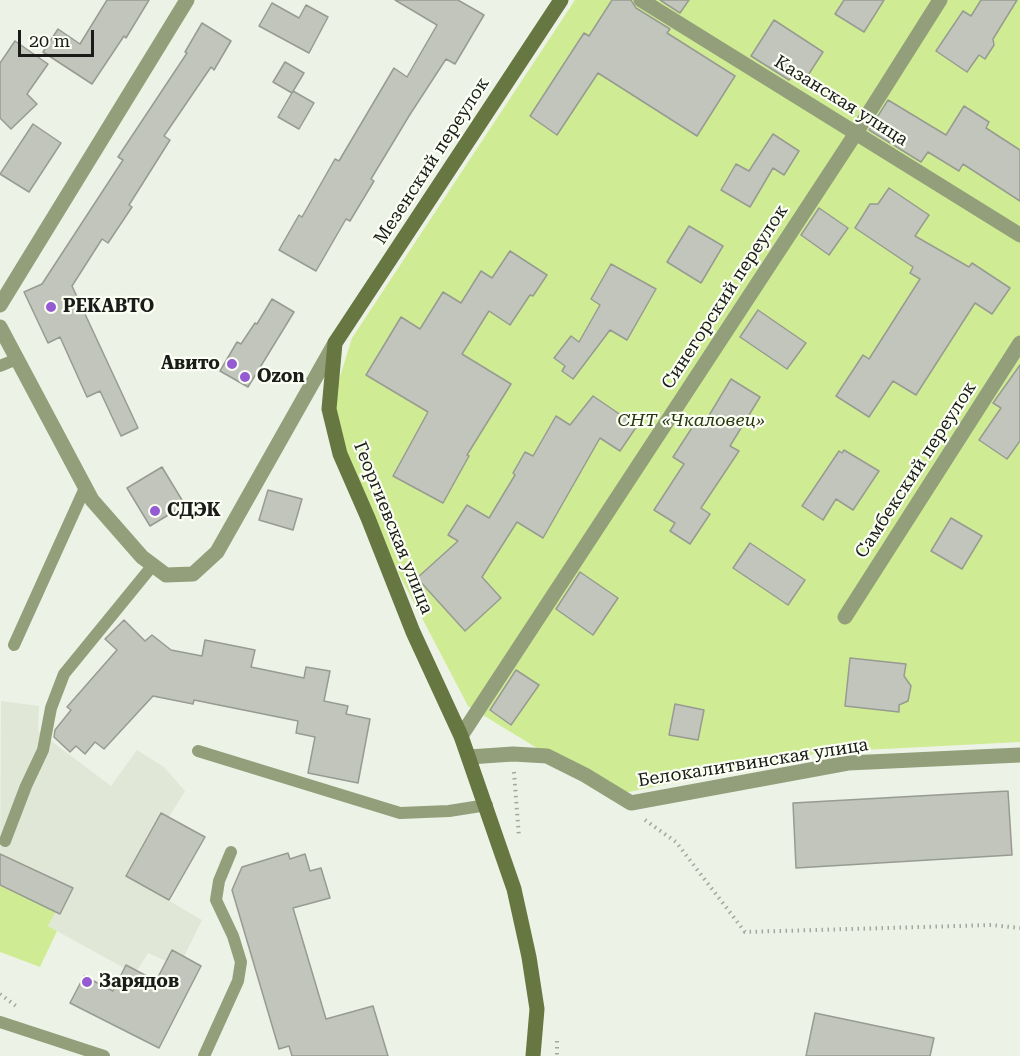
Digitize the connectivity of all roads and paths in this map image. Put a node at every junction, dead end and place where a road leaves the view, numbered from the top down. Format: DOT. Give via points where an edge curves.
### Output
graph roads {
  1 [pos="188,0"];
  2 [pos="561,0"];
  3 [pos="641,0"];
  4 [pos="940,0"];
  5 [pos="856,133"];
  6 [pos="1020,235"];
  7 [pos="0,305"];
  8 [pos="0,327"];
  9 [pos="335,343"];
  10 [pos="1020,343"];
  11 [pos="17,359"];
  12 [pos="0,366"];
  13 [pos="85,488"];
  14 [pos="153,565"];
  15 [pos="845,617"];
  16 [pos="14,645"];
  17 [pos="461,736"];
  18 [pos="198,751"];
  19 [pos="1020,755"];
  20 [pos="469,757"];
  21 [pos="487,805"];
  22 [pos="639,816"];
  23 [pos="5,841"];
  24 [pos="231,852"];
  25 [pos="1020,928"];
  26 [pos="0,1022"];
  27 [pos="104,1056"];
  28 [pos="204,1056"];
  29 [pos="533,1056"];
  1 -- 7 [label="street"];
  2 -- 9 [label="street, Мезенский переулок"];
  3 -- 5 [label="street, Казанская улица"];
  4 -- 5 [label="street, Синегорский переулок"];
  5 -- 6 [label="street, Казанская улица"];
  5 -- 17 [label="street, Синегорский переулок"];
  8 -- 11 [label="street"];
  9 -- 14 [label="street" via="217,552 193,574 166,575"];
  9 -- 17 [label="street, Георгиевская улица" via="329,410 340,454 413,632"];
  10 -- 15 [label="street, Самбекский переулок"];
  11 -- 12 [label="lane"];
  11 -- 13 [label="street"];
  13 -- 14 [label="street"];
  13 -- 16 [label="lane"];
  14 -- 23 [label="lane" via="64,674 51,708 43,750"];
  17 -- 20 [label="street, Георгиевская улица"];
  18 -- 21 [label="lane" via="399,813"];
  19 -- 20 [label="street, Белокалитвинская улица" via="848,763 631,803 547,756"];
  20 -- 21 [label="street, Георгиевская улица"];
  21 -- 29 [label="street, Георгиевская улица" via="514,889 529,957 537,1009"];
  22 -- 25 [label="path" via="676,842 745,932 992,925"];
  24 -- 28 [label="lane" via="216,900 242,962 238,981"];
  26 -- 27 [label="lane"];
}
